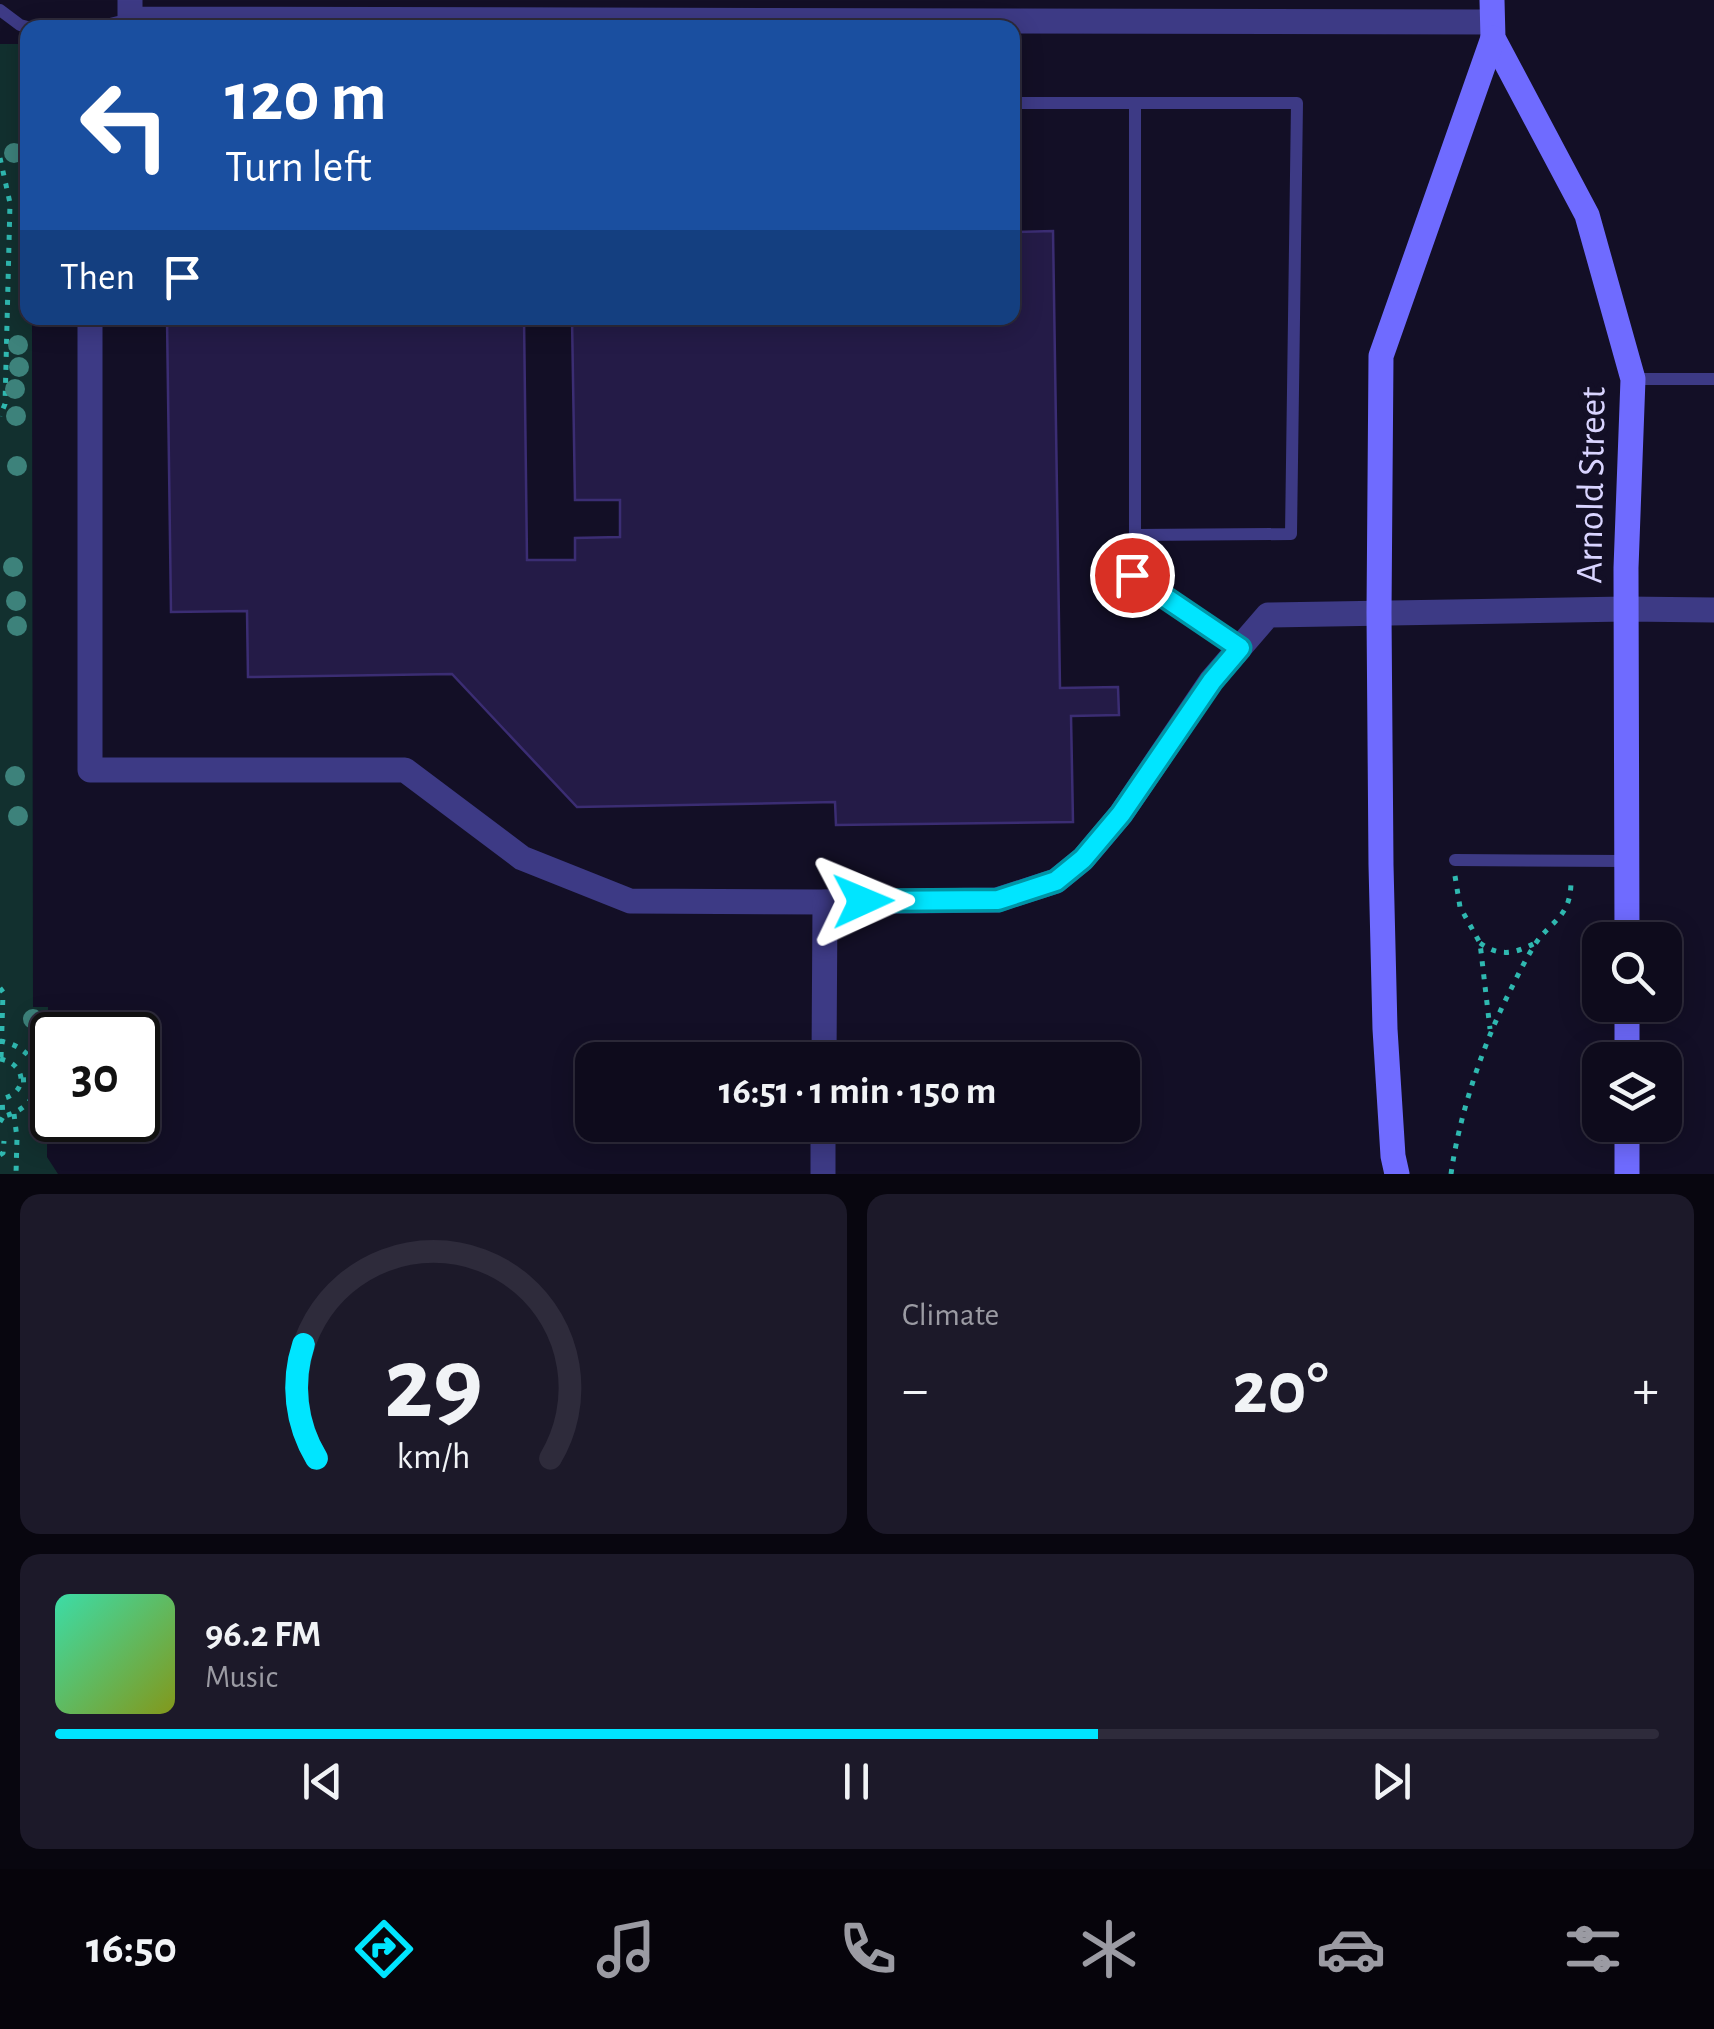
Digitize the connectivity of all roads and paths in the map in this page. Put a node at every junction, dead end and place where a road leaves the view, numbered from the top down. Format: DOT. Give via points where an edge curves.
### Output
graph roads {
  1 [pos="128,16"];
  2 [pos="336,20"];
  3 [pos="1492,20"];
  4 [pos="1020,22"];
  5 [pos="1020,103"];
  6 [pos="1135,104"];
  7 [pos="0,158"];
  8 [pos="90,325"];
  9 [pos="2,350"];
  10 [pos="1714,379"];
  11 [pos="1633,380"];
  12 [pos="0,416"];
  13 [pos="1135,535"];
  14 [pos="1626,609"];
  15 [pos="1714,610"];
  16 [pos="1379,613"];
  17 [pos="1240,648"];
  18 [pos="1455,860"];
  19 [pos="1571,860"];
  20 [pos="1626,861"];
  21 [pos="825,902"];
  22 [pos="1626,922"];
  23 [pos="1536,942"];
  24 [pos="1480,943"];
  25 [pos="0,988"];
  26 [pos="1490,1032"];
  27 [pos="0,1040"];
  28 [pos="824,1042"];
  29 [pos="30,1056"];
  30 [pos="0,1059"];
  31 [pos="21,1080"];
  32 [pos="30,1080"];
  33 [pos="1,1099"];
  34 [pos="30,1101"];
  35 [pos="14,1114"];
  36 [pos="1,1119"];
  37 [pos="17,1138"];
  38 [pos="2,1139"];
  39 [pos="824,1142"];
  40 [pos="1627,1142"];
  41 [pos="0,1155"];
  42 [pos="1394,1168"];
  43 [pos="16,1174"];
  44 [pos="824,1174"];
  45 [pos="1451,1174"];
  46 [pos="1627,1174"];
  1 -- 2 [label="street"];
  3 -- 4 [label="street"];
  3 -- 11 [label="main road, Arnold Street" via="1587,215"];
  3 -- 16 [label="main road" via="1381,356"];
  5 -- 6 [label="lane"];
  6 -- 13 [label="lane"];
  6 -- 13 [label="lane" via="1296,104 1292,534"];
  7 -- 9 [label="path" via="10,203"];
  8 -- 21 [label="street" via="90,770 405,770 522,858 630,901"];
  9 -- 12 [label="path"];
  10 -- 11 [label="lane"];
  11 -- 14 [label="main road, Arnold Street"];
  13 -- 17 [label="lane" via="1132,575"];
  14 -- 15 [label="street"];
  14 -- 16 [label="street"];
  14 -- 20 [label="main road, Arnold Street"];
  16 -- 17 [label="street" via="1268,615"];
  16 -- 42 [label="main road"];
  17 -- 21 [label="street" via="1121,814 1056,881 998,900"];
  18 -- 19 [label="lane"];
  18 -- 24 [label="path" via="1460,907"];
  19 -- 20 [label="lane"];
  19 -- 23 [label="path" via="1566,908"];
  20 -- 22 [label="main road, Arnold Street"];
  21 -- 28 [label="street"];
  23 -- 24 [label="path" via="1507,954"];
  23 -- 26 [label="path"];
  24 -- 26 [label="path"];
  25 -- 27 [label="path"];
  26 -- 45 [label="path"];
  27 -- 29 [label="path"];
  27 -- 30 [label="path"];
  30 -- 31 [label="path" via="13,1063"];
  31 -- 32 [label="path"];
  31 -- 33 [label="path" via="16,1092"];
  33 -- 36 [label="path"];
  34 -- 35 [label="path"];
  35 -- 36 [label="path"];
  35 -- 37 [label="path"];
  37 -- 38 [label="path"];
  37 -- 43 [label="path"];
  38 -- 41 [label="path"];
  39 -- 44 [label="street"];
  40 -- 46 [label="main road"];
}
